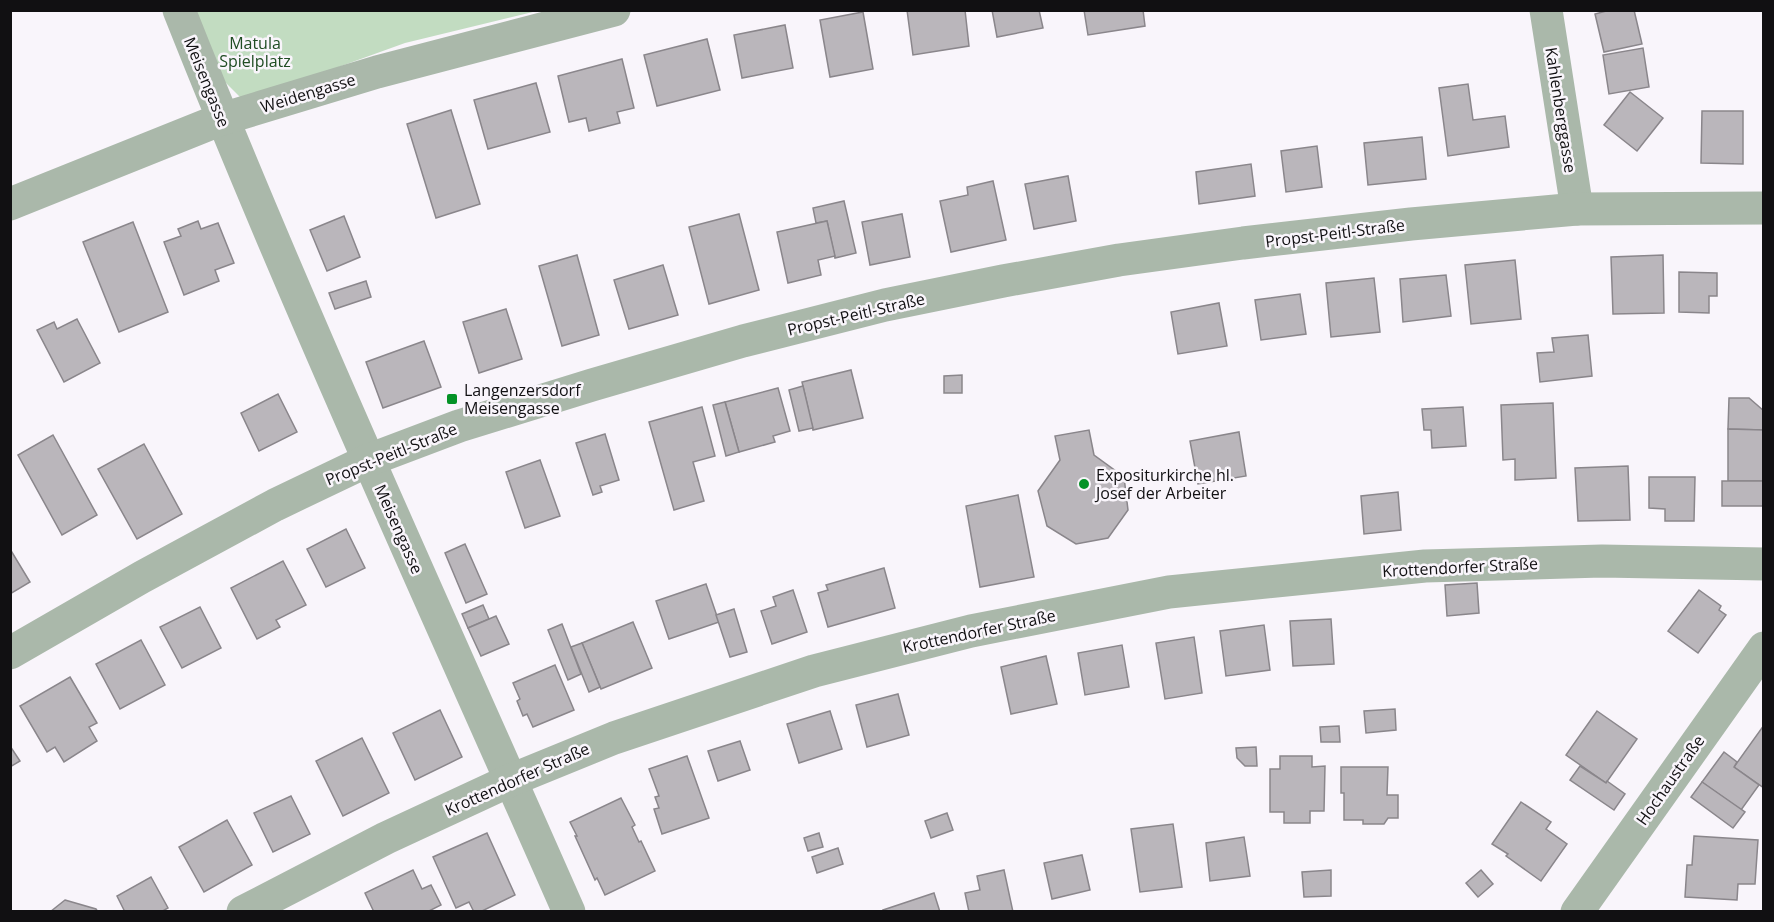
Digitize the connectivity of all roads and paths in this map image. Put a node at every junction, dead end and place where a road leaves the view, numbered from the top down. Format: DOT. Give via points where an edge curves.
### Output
graph roads {
  1 [pos="179,10"];
  2 [pos="614,10"];
  3 [pos="1546,10"];
  4 [pos="222,119"];
  5 [pos="10,204"];
  6 [pos="1764,208"];
  7 [pos="1577,209"];
  8 [pos="369,460"];
  9 [pos="1764,564"];
  10 [pos="1764,648"];
  11 [pos="10,653"];
  12 [pos="511,780"];
  13 [pos="243,912"];
  14 [pos="569,912"];
  15 [pos="1577,912"];
  1 -- 4 [label="street, Meisengasse"];
  2 -- 4 [label="street, Weidengasse" via="377,72"];
  3 -- 7 [label="street, Kahlenberggasse"];
  4 -- 5 [label="street, Weidengasse"];
  4 -- 8 [label="street, Meisengasse"];
  6 -- 7 [label="street, Propst-Peitl-Straße"];
  7 -- 8 [label="street, Propst-Peitl-Straße" via="1400,225 1142,257 909,300 743,341 592,385 459,426"];
  8 -- 11 [label="street, Propst-Peitl-Straße" via="275,505"];
  8 -- 12 [label="street, Meisengasse"];
  9 -- 12 [label="street, Krottendorfer Straße" via="1602,561 1425,566 1169,592 971,631 814,671 614,738"];
  10 -- 15 [label="street, Hochaustraße"];
  12 -- 13 [label="street, Krottendorfer Straße" via="386,838"];
  12 -- 14 [label="street, Meisengasse"];
}
